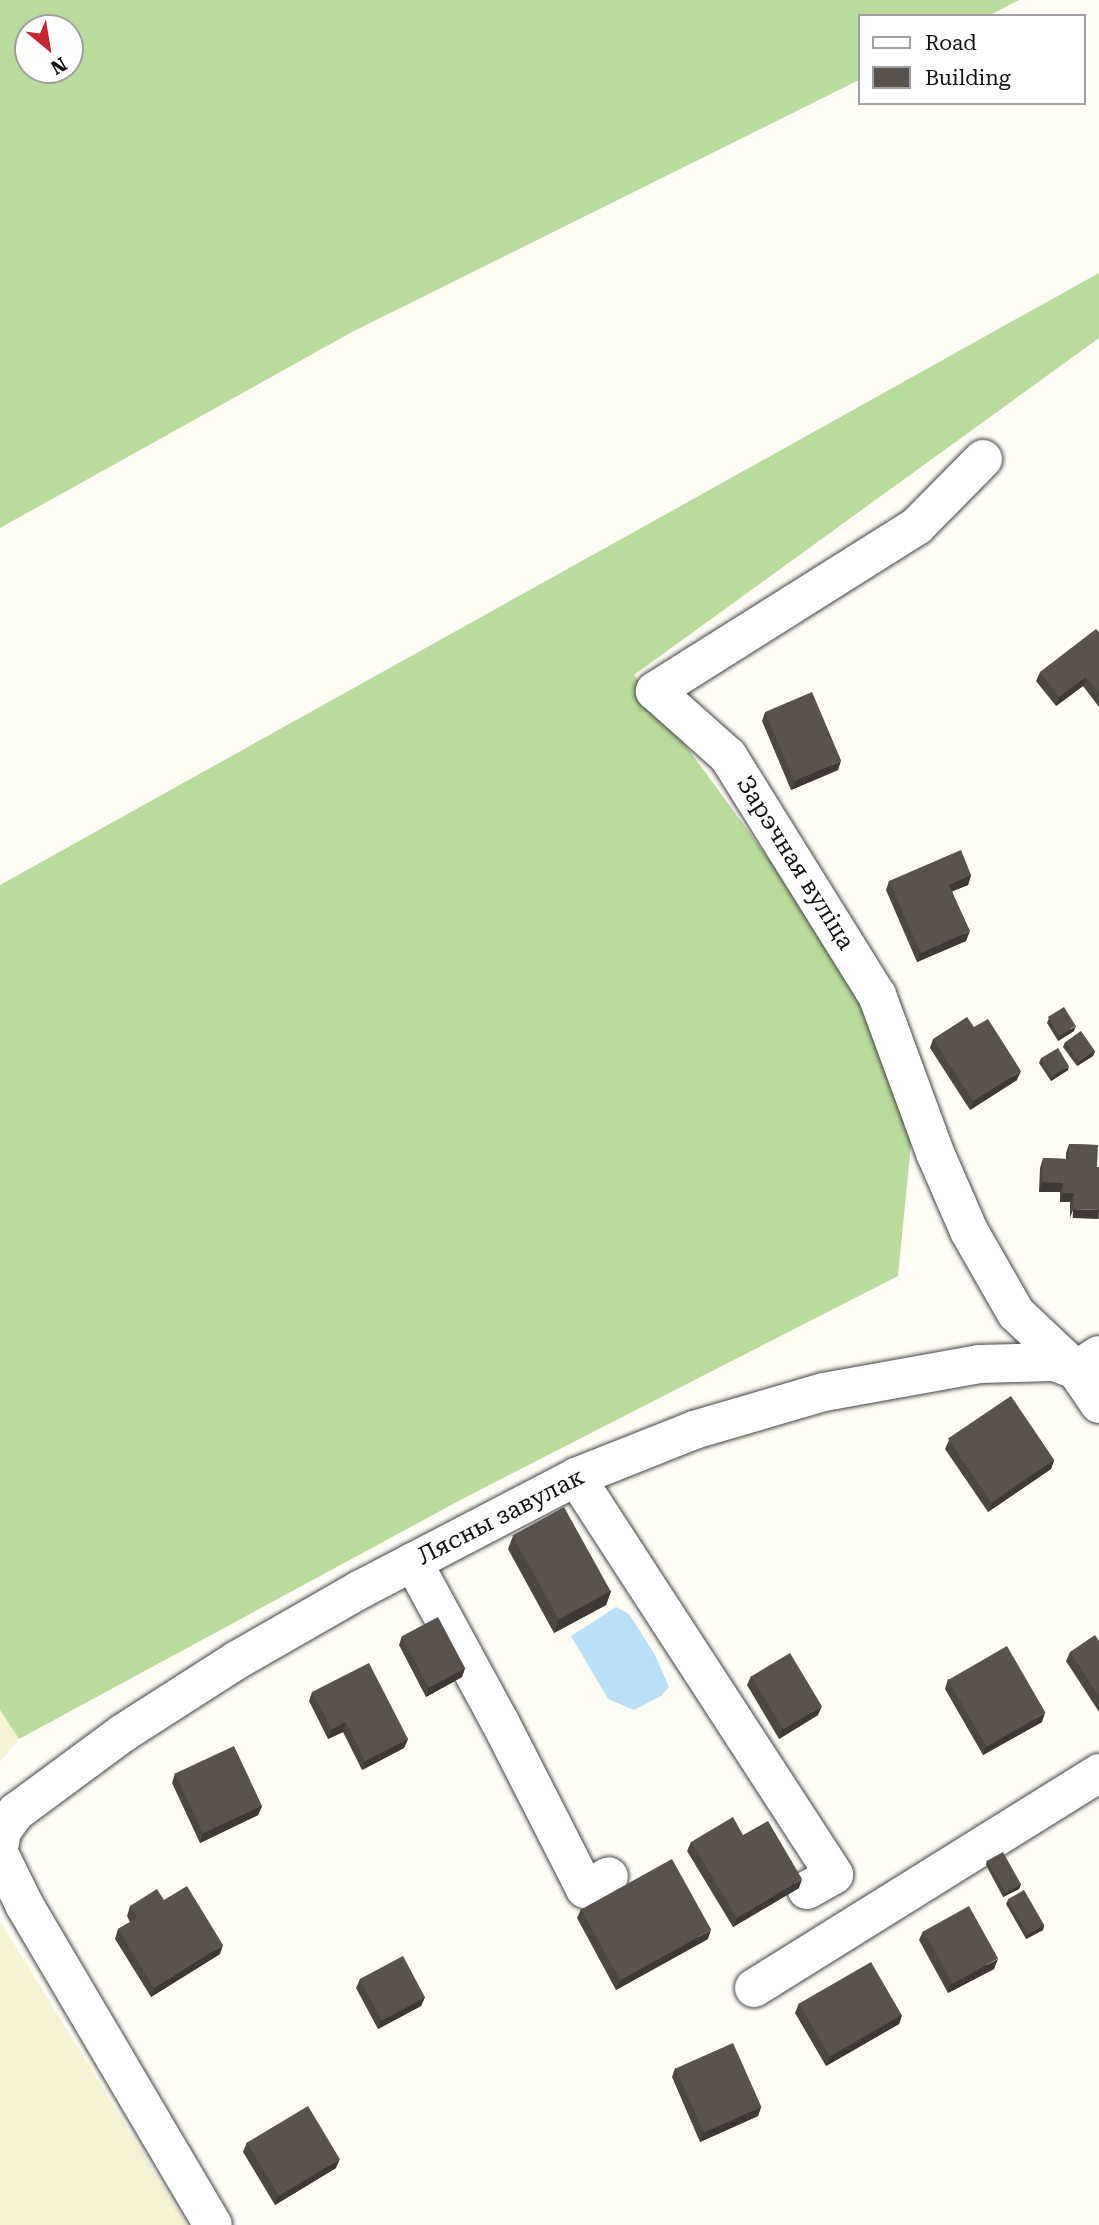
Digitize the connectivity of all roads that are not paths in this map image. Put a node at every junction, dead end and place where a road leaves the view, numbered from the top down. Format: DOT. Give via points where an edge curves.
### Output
graph roads {
  1 [pos="983,459"];
  2 [pos="1087,1363"];
  3 [pos="1099,1404"];
  4 [pos="576,1477"];
  5 [pos="412,1562"];
  6 [pos="1099,1773"];
  7 [pos="0,1843"];
  8 [pos="0,1855"];
  9 [pos="609,1876"];
  10 [pos="807,1890"];
  11 [pos="754,1988"];
  12 [pos="213,2225"];
  1 -- 2 [label="street, Зарэчная вуліца" via="917,526 655,691 728,756 870,984 969,1231 1016,1313"];
  2 -- 3 [label="street, Зарэчная вуліца"];
  2 -- 4 [label="street, Лясны завулак" via="980,1364 824,1392 694,1430"];
  4 -- 5 [label="street, Лясны завулак"];
  4 -- 10 [label="street" via="834,1875"];
  5 -- 7 [label="street, Лясны завулак" via="236,1660 123,1733 16,1812 2,1831"];
  5 -- 9 [label="street" via="584,1889"];
  6 -- 11 [label="street"];
  8 -- 12 [label="street" via="25,1906"];
}
